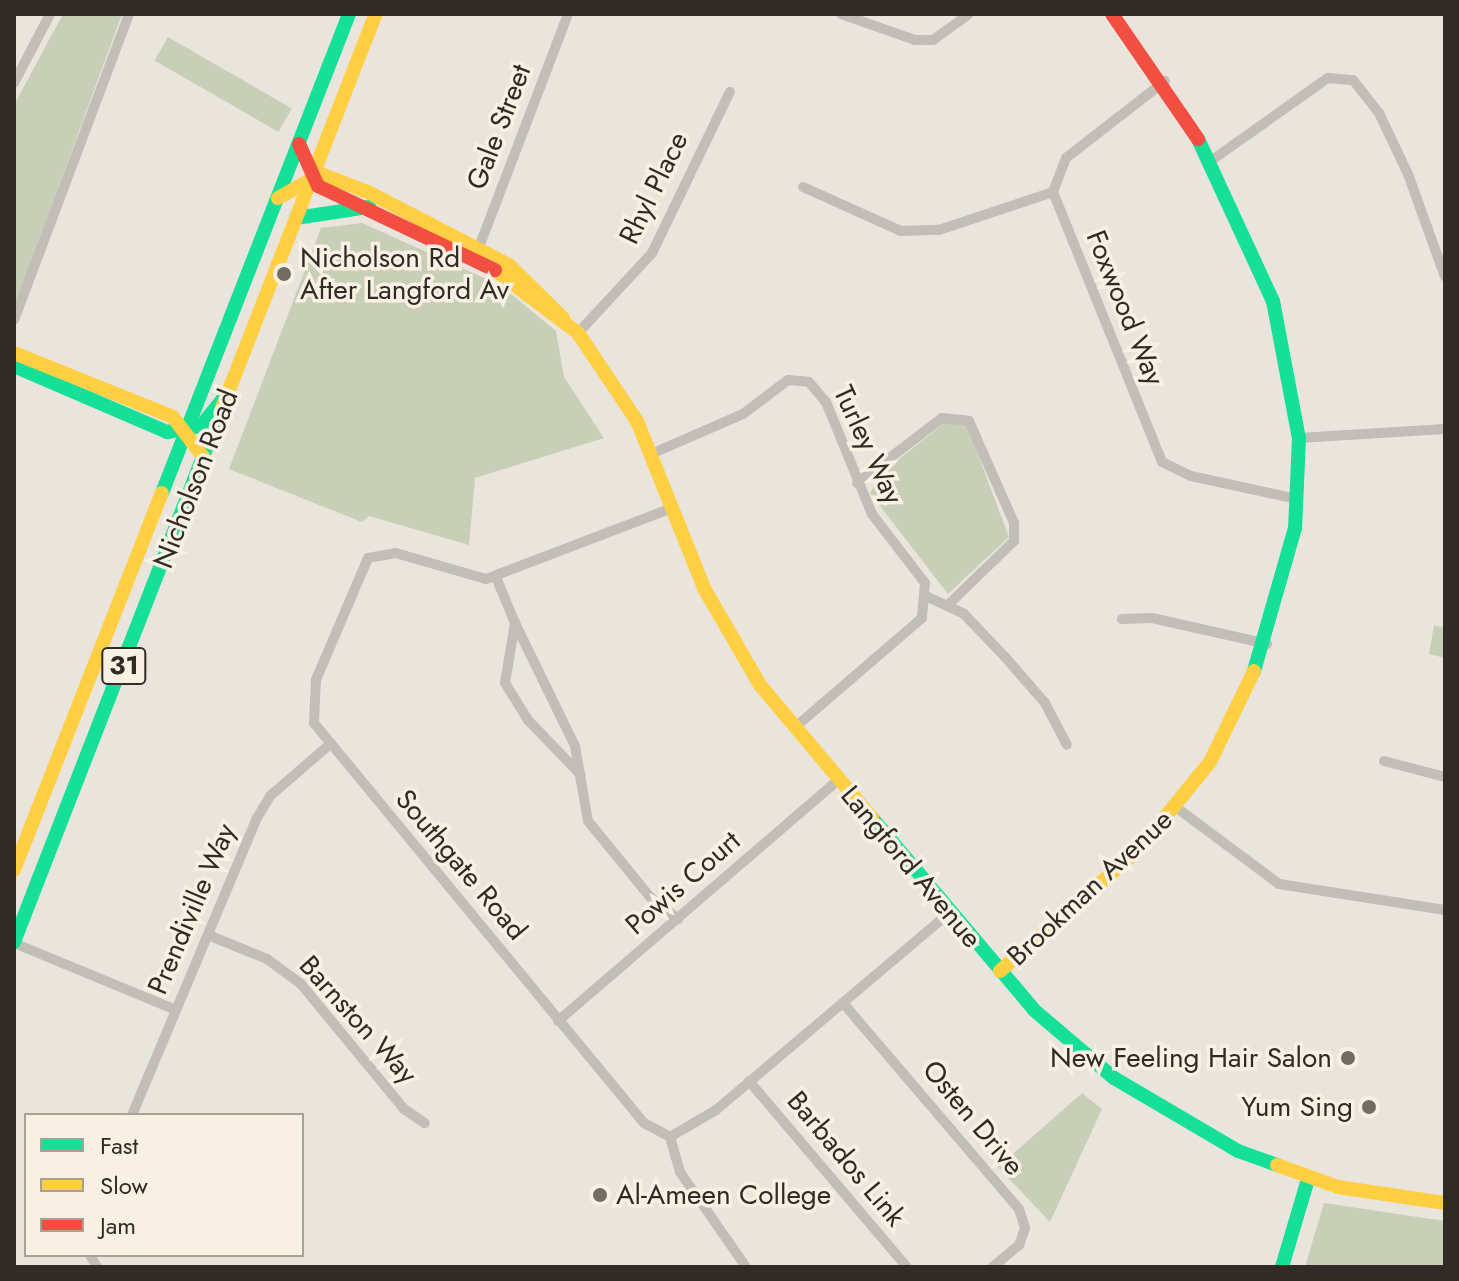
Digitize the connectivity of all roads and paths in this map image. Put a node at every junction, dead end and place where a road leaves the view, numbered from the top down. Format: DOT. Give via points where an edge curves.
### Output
graph roads {
  1 [pos="50,14"];
  2 [pos="129,14"];
  3 [pos="349,14"];
  4 [pos="376,14"];
  5 [pos="568,14"];
  6 [pos="841,14"];
  7 [pos="969,14"];
  8 [pos="1115,15"];
  9 [pos="18,66"];
  10 [pos="1165,81"];
  11 [pos="14,83"];
  12 [pos="730,92"];
  13 [pos="299,144"];
  14 [pos="1212,160"];
  15 [pos="312,177"];
  16 [pos="803,187"];
  17 [pos="1053,192"];
  18 [pos="278,198"];
  19 [pos="369,207"];
  20 [pos="296,218"];
  21 [pos="477,251"];
  22 [pos="1445,277"];
  23 [pos="14,320"];
  24 [pos="578,333"];
  25 [pos="14,353"];
  26 [pos="14,366"];
  27 [pos="231,389"];
  28 [pos="1445,429"];
  29 [pos="189,430"];
  30 [pos="1299,438"];
  31 [pos="651,454"];
  32 [pos="204,458"];
  33 [pos="857,483"];
  34 [pos="1297,499"];
  35 [pos="672,508"];
  36 [pos="496,577"];
  37 [pos="928,597"];
  38 [pos="948,605"];
  39 [pos="1122,619"];
  40 [pos="515,623"];
  41 [pos="1267,644"];
  42 [pos="794,728"];
  43 [pos="329,745"];
  44 [pos="1067,745"];
  45 [pos="1384,761"];
  46 [pos="1445,777"];
  47 [pos="585,780"];
  48 [pos="838,780"];
  49 [pos="1177,808"];
  50 [pos="14,870"];
  51 [pos="1445,910"];
  52 [pos="948,914"];
  53 [pos="678,919"];
  54 [pos="208,935"];
  55 [pos="14,942"];
  56 [pos="1000,971"];
  57 [pos="843,1003"];
  58 [pos="176,1010"];
  59 [pos="558,1021"];
  60 [pos="749,1081"];
  61 [pos="133,1113"];
  62 [pos="425,1123"];
  63 [pos="670,1137"];
  64 [pos="1308,1179"];
  65 [pos="1445,1203"];
  66 [pos="746,1267"];
  67 [pos="907,1267"];
  68 [pos="993,1267"];
  69 [pos="1282,1267"];
  1 -- 9 [label="street"];
  2 -- 23 [label="street"];
  3 -- 13 [label="main road, Nicholson Road / 31"];
  4 -- 15 [label="main road, Nicholson Road / 31"];
  5 -- 21 [label="street, Gale Street"];
  6 -- 7 [label="street" via="915,40 933,40"];
  8 -- 10 [label="main road, Brookman Avenue"];
  9 -- 11 [label="street"];
  10 -- 14 [label="main road, Brookman Avenue"];
  10 -- 17 [label="street" via="1066,158"];
  12 -- 24 [label="street, Rhyl Place" via="652,253"];
  13 -- 15 [label="main road"];
  13 -- 18 [label="main road, Nicholson Road / 31"];
  14 -- 22 [label="street" via="1328,78 1353,80 1379,113 1408,174"];
  14 -- 30 [label="main road, Brookman Avenue" via="1273,301"];
  15 -- 18 [label="main road"];
  15 -- 19 [label="main road, Langford Avenue"];
  15 -- 20 [label="main road, Nicholson Road / 31"];
  15 -- 21 [label="main road, Langford Avenue" via="368,192"];
  16 -- 17 [label="street" via="901,231 939,230"];
  17 -- 34 [label="street, Foxwood Way" via="1162,462 1191,476"];
  18 -- 29 [label="main road, Nicholson Road / 31"];
  19 -- 20 [label="main road"];
  19 -- 21 [label="main road, Langford Avenue"];
  20 -- 27 [label="main road, Nicholson Road / 31"];
  21 -- 24 [label="main road, Langford Avenue" via="532,283"];
  24 -- 31 [label="main road, Langford Avenue"];
  25 -- 29 [label="main road"];
  26 -- 29 [label="main road" via="167,432"];
  27 -- 29 [label="main road"];
  27 -- 32 [label="main road, Nicholson Road / 31"];
  28 -- 30 [label="street"];
  29 -- 32 [label="main road"];
  29 -- 50 [label="main road, Nicholson Road / 31"];
  30 -- 34 [label="main road, Brookman Avenue"];
  31 -- 33 [label="street, Turley Way" via="743,414 799,379 820,390"];
  31 -- 35 [label="main road, Langford Avenue"];
  32 -- 55 [label="main road, Nicholson Road / 31"];
  33 -- 37 [label="street, Turley Way"];
  33 -- 38 [label="street" via="942,418 969,421 1014,523 1014,541"];
  34 -- 41 [label="main road, Brookman Avenue"];
  35 -- 36 [label="street, Southgate Road"];
  35 -- 42 [label="main road, Langford Avenue" via="729,640"];
  36 -- 40 [label="street"];
  36 -- 43 [label="street, Southgate Road" via="467,579 396,553 368,558 312,696 314,723"];
  37 -- 38 [label="street"];
  37 -- 42 [label="street" via="922,618"];
  38 -- 44 [label="street" via="1045,703"];
  39 -- 41 [label="street" via="1152,618"];
  40 -- 47 [label="street"];
  40 -- 47 [label="street" via="505,683 528,720"];
  41 -- 49 [label="main road, Brookman Avenue" via="1224,739"];
  42 -- 48 [label="main road, Langford Avenue"];
  43 -- 54 [label="street, Prendiville Way" via="270,796"];
  43 -- 59 [label="street, Southgate Road"];
  45 -- 46 [label="street"];
  47 -- 53 [label="street" via="588,821 650,897"];
  48 -- 52 [label="main road, Langford Avenue"];
  48 -- 53 [label="street, Powis Court"];
  49 -- 51 [label="street" via="1279,884"];
  49 -- 56 [label="main road, Brookman Avenue"];
  52 -- 56 [label="main road, Langford Avenue"];
  52 -- 57 [label="street"];
  53 -- 59 [label="street, Powis Court"];
  54 -- 58 [label="street, Prendiville Way"];
  54 -- 62 [label="street, Barnston Way" via="267,959 301,984 404,1109"];
  55 -- 58 [label="street"];
  56 -- 64 [label="main road, Langford Avenue" via="1114,1078 1204,1134"];
  57 -- 60 [label="street"];
  57 -- 68 [label="street, Osten Drive" via="1019,1209 1025,1228 1019,1245"];
  58 -- 61 [label="street, Prendiville Way"];
  59 -- 63 [label="street, Southgate Road" via="644,1123"];
  60 -- 63 [label="street" via="691,1130"];
  60 -- 67 [label="street, Barbados Link"];
  63 -- 66 [label="street" via="680,1172"];
  64 -- 65 [label="main road, Langford Avenue"];
  64 -- 69 [label="main road"];
}
